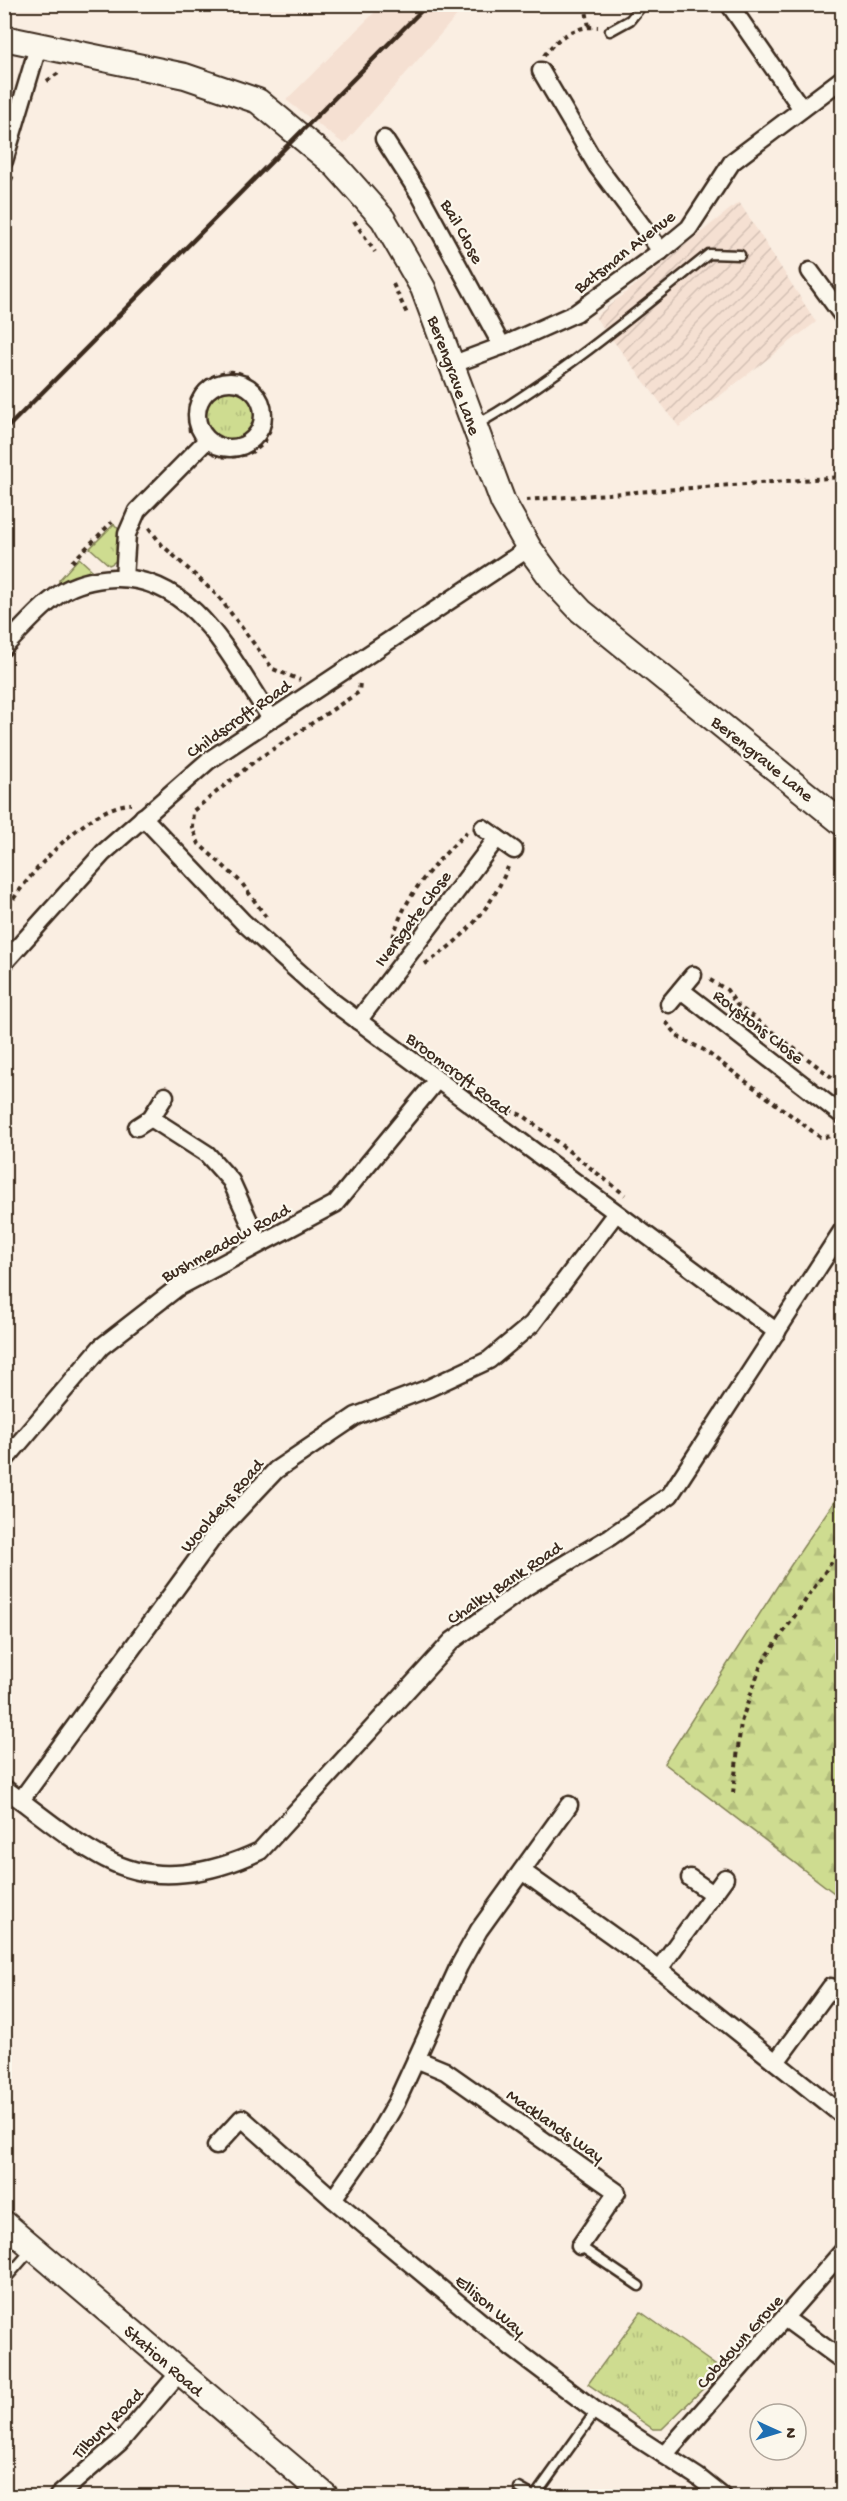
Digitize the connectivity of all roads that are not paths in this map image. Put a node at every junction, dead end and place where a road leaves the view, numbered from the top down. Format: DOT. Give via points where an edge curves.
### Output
graph roads {
  1 [pos="643,4"];
  2 [pos="729,4"];
  3 [pos="610,31"];
  4 [pos="4,38"];
  5 [pos="39,48"];
  6 [pos="541,71"];
  7 [pos="843,79"];
  8 [pos="802,109"];
  9 [pos="384,139"];
  10 [pos="10,165"];
  11 [pos="661,251"];
  12 [pos="740,255"];
  13 [pos="810,271"];
  14 [pos="843,315"];
  15 [pos="502,346"];
  16 [pos="451,365"];
  17 [pos="473,426"];
  18 [pos="202,445"];
  19 [pos="529,548"];
  20 [pos="124,578"];
  21 [pos="4,647"];
  22 [pos="270,717"];
  23 [pos="139,810"];
  24 [pos="843,822"];
  25 [pos="483,828"];
  26 [pos="496,839"];
  27 [pos="514,850"];
  28 [pos="4,963"];
  29 [pos="693,975"];
  30 [pos="681,990"];
  31 [pos="669,1004"];
  32 [pos="358,1021"];
  33 [pos="437,1080"];
  34 [pos="165,1096"];
  35 [pos="843,1115"];
  36 [pos="616,1213"];
  37 [pos="843,1231"];
  38 [pos="259,1243"];
  39 [pos="777,1332"];
  40 [pos="4,1461"];
  41 [pos="4,1788"];
  42 [pos="21,1800"];
  43 [pos="569,1805"];
  44 [pos="522,1871"];
  45 [pos="690,1878"];
  46 [pos="725,1878"];
  47 [pos="713,1894"];
  48 [pos="659,1969"];
  49 [pos="831,1987"];
  50 [pos="416,2059"];
  51 [pos="776,2061"];
  52 [pos="843,2115"];
  53 [pos="216,2146"];
  54 [pos="333,2199"];
  55 [pos="4,2223"];
  56 [pos="580,2246"];
  57 [pos="34,2247"];
  58 [pos="843,2252"];
  59 [pos="4,2281"];
  60 [pos="639,2286"];
  61 [pos="786,2319"];
  62 [pos="843,2360"];
  63 [pos="179,2373"];
  64 [pos="596,2411"];
  65 [pos="664,2455"];
  66 [pos="519,2488"];
  67 [pos="58,2496"];
  68 [pos="326,2496"];
  69 [pos="534,2496"];
  70 [pos="722,2496"];
  1 -- 3 [label="lane" via="630,20"];
  2 -- 8 [label="street"];
  4 -- 5 [label="street, Berengrave Lane"];
  5 -- 10 [label="street"];
  5 -- 16 [label="street, Berengrave Lane" via="185,76 258,101 317,148 383,219 423,288"];
  6 -- 11 [label="street" via="597,166"];
  7 -- 8 [label="street, Batsman Avenue"];
  8 -- 11 [label="street, Batsman Avenue" via="732,162 689,228"];
  9 -- 15 [label="street, Bail Close" via="420,195"];
  11 -- 15 [label="street, Batsman Avenue" via="576,313"];
  12 -- 17 [label="lane" via="709,254 524,396"];
  13 -- 14 [label="street"];
  15 -- 16 [label="street, Batsman Avenue"];
  16 -- 17 [label="street, Berengrave Lane"];
  17 -- 19 [label="street, Berengrave Lane" via="503,502"];
  18 -- 18 [label="street" via="197,415 206,392 228,382 252,390 260,400 263,416 262,428 255,438 230,448"];
  18 -- 20 [label="street" via="137,511 128,534"];
  19 -- 22 [label="street, Childscroft Road"];
  19 -- 24 [label="street, Berengrave Lane" via="581,612"];
  20 -- 21 [label="street" via="93,581 64,591"];
  20 -- 22 [label="street" via="165,588 190,605"];
  22 -- 23 [label="street, Childscroft Road"];
  23 -- 28 [label="street, Childscroft Road"];
  23 -- 32 [label="street, Broomcroft Road" via="243,922"];
  25 -- 26 [label="street"];
  26 -- 27 [label="street"];
  26 -- 32 [label="street, Iversgate Close"];
  29 -- 30 [label="street"];
  30 -- 31 [label="street"];
  30 -- 35 [label="street, Roystons Close"];
  32 -- 33 [label="street, Broomcroft Road"];
  33 -- 36 [label="street, Broomcroft Road"];
  33 -- 38 [label="street, Bushmeadow Road" via="335,1204"];
  34 -- 38 [label="street" via="144,1123 207,1154 231,1181"];
  36 -- 39 [label="street, Broomcroft Road"];
  36 -- 42 [label="street, Wooldeys Road" via="532,1324 489,1360 356,1416 276,1470 215,1535"];
  37 -- 39 [label="street, Chalky Bank Road"];
  38 -- 40 [label="street, Bushmeadow Road" via="177,1288 101,1347"];
  39 -- 42 [label="street, Chalky Bank Road" via="670,1495 610,1537 526,1587 452,1641 260,1851 229,1866 188,1875 145,1873 106,1860"];
  41 -- 42 [label="street, Chalky Bank Road"];
  43 -- 44 [label="street"];
  44 -- 48 [label="street"];
  44 -- 50 [label="street" via="479,1930"];
  45 -- 47 [label="street"];
  46 -- 47 [label="street"];
  47 -- 48 [label="street"];
  48 -- 51 [label="street"];
  49 -- 51 [label="street"];
  50 -- 54 [label="street" via="374,2141"];
  50 -- 56 [label="street, Macklands Way" via="445,2071 617,2192"];
  51 -- 52 [label="street"];
  53 -- 54 [label="street, Ellison Way" via="242,2118"];
  54 -- 64 [label="street, Ellison Way" via="511,2347"];
  55 -- 57 [label="street, Station Road"];
  56 -- 60 [label="lane"];
  57 -- 59 [label="lane"];
  57 -- 63 [label="street, Station Road"];
  58 -- 61 [label="street, Cobdown Grove"];
  61 -- 62 [label="street"];
  61 -- 65 [label="street, Cobdown Grove"];
  63 -- 67 [label="street, Tilbury Road" via="120,2442"];
  63 -- 68 [label="street, Station Road"];
  64 -- 65 [label="street, Ellison Way"];
  64 -- 69 [label="lane"];
  65 -- 70 [label="street, Ellison Way"];
  66 -- 69 [label="lane"];
}
